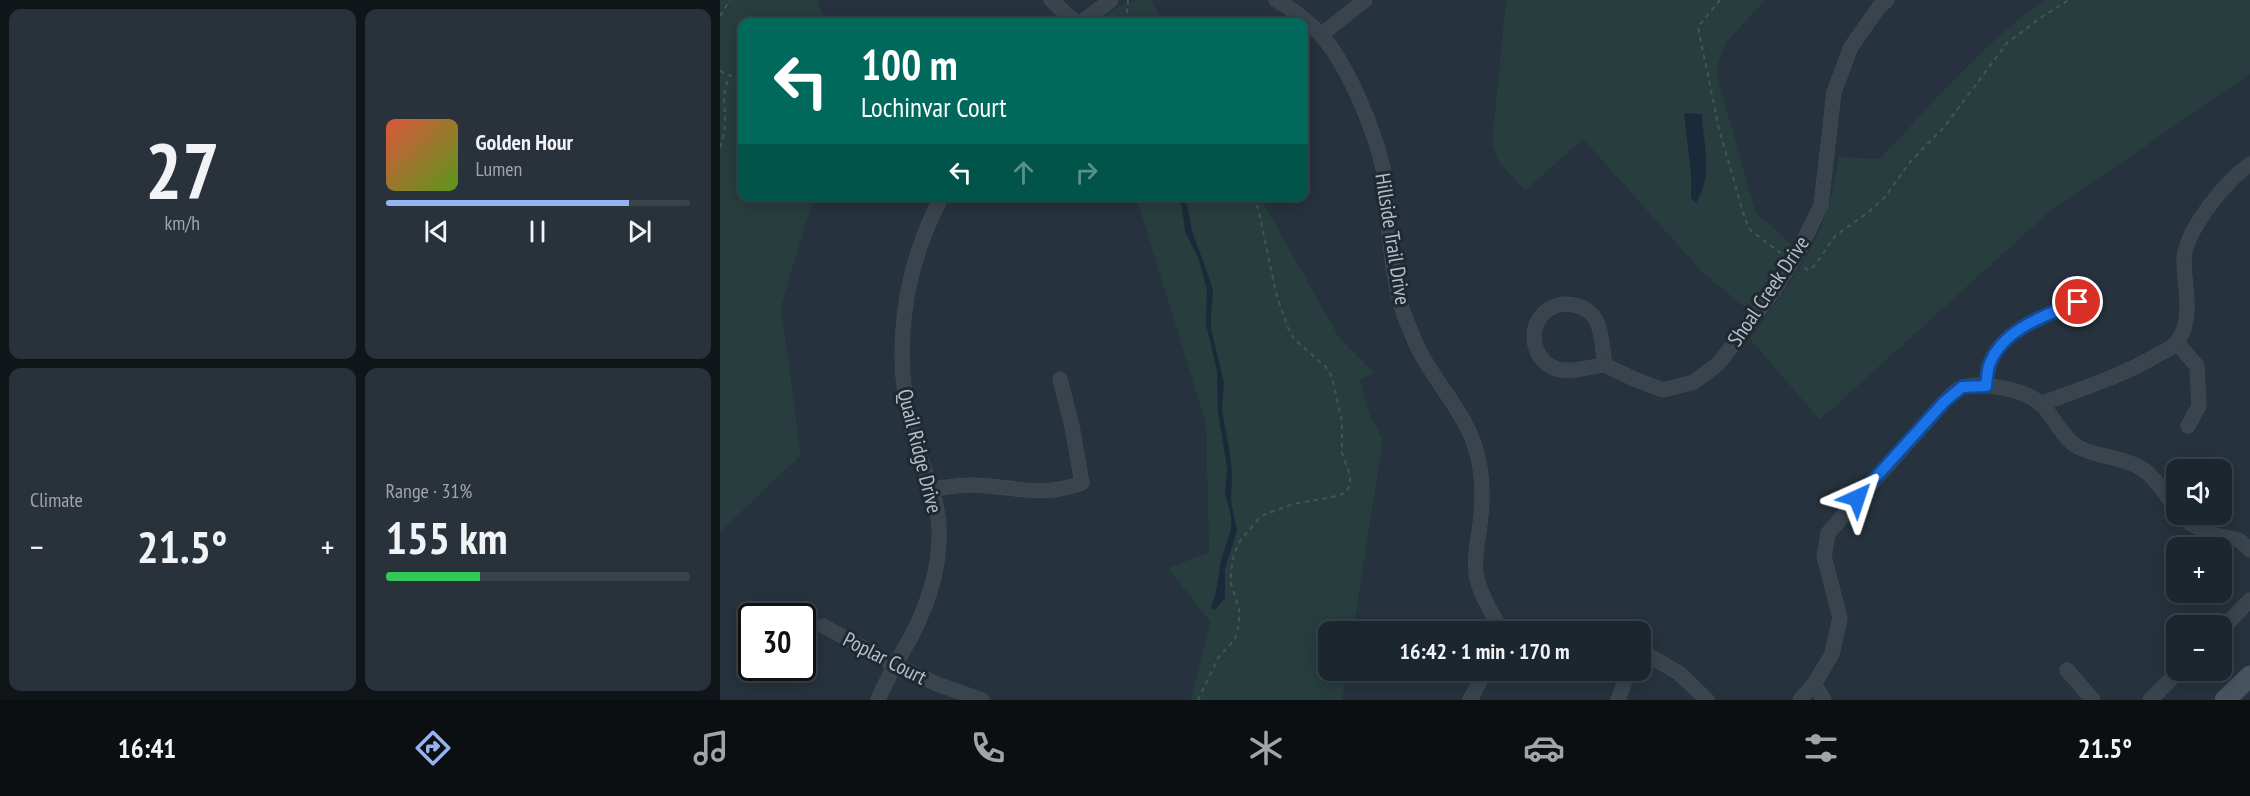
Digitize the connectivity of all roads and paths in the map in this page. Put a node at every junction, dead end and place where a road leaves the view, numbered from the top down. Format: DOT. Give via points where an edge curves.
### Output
graph roads {
  1 [pos="730,0"];
  2 [pos="1051,0"];
  3 [pos="1111,0"];
  4 [pos="1128,0"];
  5 [pos="1276,0"];
  6 [pos="1365,0"];
  7 [pos="1720,0"];
  8 [pos="1887,0"];
  9 [pos="2069,0"];
  10 [pos="720,16"];
  11 [pos="1071,18"];
  12 [pos="1087,18"];
  13 [pos="1126,18"];
  14 [pos="1304,18"];
  15 [pos="1308,22"];
  16 [pos="1321,35"];
  17 [pos="720,71"];
  18 [pos="720,148"];
  19 [pos="2250,164"];
  20 [pos="940,201"];
  21 [pos="1255,201"];
  22 [pos="1793,262"];
  23 [pos="2078,302"];
  24 [pos="2177,343"];
  25 [pos="1605,365"];
  26 [pos="1060,379"];
  27 [pos="1986,386"];
  28 [pos="2040,404"];
  29 [pos="2188,426"];
  30 [pos="932,489"];
  31 [pos="2166,494"];
  32 [pos="2194,525"];
  33 [pos="2250,550"];
  34 [pos="2250,600"];
  35 [pos="2232,619"];
  36 [pos="1497,621"];
  37 [pos="823,626"];
  38 [pos="1651,657"];
  39 [pos="895,665"];
  40 [pos="2067,670"];
  41 [pos="2250,675"];
  42 [pos="1480,681"];
  43 [pos="1625,681"];
  44 [pos="2169,681"];
  45 [pos="1814,684"];
  46 [pos="878,700"];
  47 [pos="982,700"];
  48 [pos="1198,700"];
  49 [pos="1470,700"];
  50 [pos="1617,700"];
  51 [pos="1707,700"];
  52 [pos="1800,700"];
  53 [pos="1824,700"];
  54 [pos="2093,700"];
  55 [pos="2150,700"];
  56 [pos="2225,700"];
  1 -- 10 [label="path"];
  2 -- 11 [label="street"];
  3 -- 12 [label="street"];
  4 -- 13 [label="path"];
  5 -- 14 [label="street, Hillside Trail Drive"];
  6 -- 16 [label="street"];
  7 -- 22 [label="path" via="1698,27 1738,198 1750,230"];
  8 -- 22 [label="street, Shoal Creek Drive" via="1851,47 1834,92 1821,205"];
  9 -- 22 [label="path" via="2007,43 1946,126 1910,162 1885,197 1835,236 1816,264 1809,270"];
  15 -- 16 [label="street, Hillside Trail Drive"];
  16 -- 36 [label="street, Hillside Trail Drive" via="1357,96 1383,169 1390,246 1404,312 1419,350 1459,410 1478,457 1483,488 1476,577"];
  17 -- 18 [label="path" via="731,76 726,82"];
  19 -- 24 [label="street" via="2213,201 2193,232 2184,257 2188,302"];
  20 -- 30 [label="street, Quail Ridge Drive" via="914,262 902,349 903,392 913,436"];
  21 -- 48 [label="path" via="1287,326 1294,339 1332,377 1350,485 1337,496 1293,504 1261,516 1240,541 1231,571 1239,624 1235,639 1218,658"];
  22 -- 25 [label="street, Shoal Creek Drive" via="1719,363 1694,382 1663,390"];
  23 -- 27 [label="street" via="2033,320 2005,341 1990,363"];
  24 -- 28 [label="street" via="2115,377"];
  24 -- 29 [label="street" via="2197,366 2199,406"];
  25 -- 25 [label="street" via="1598,322 1585,308 1562,304 1542,315 1533,337 1541,359 1561,370"];
  26 -- 30 [label="street" via="1082,483 1047,492 970,485"];
  27 -- 28 [label="street" via="2010,389"];
  27 -- 45 [label="street" via="1962,387 1944,402 1828,533 1824,555 1840,618 1832,654"];
  28 -- 31 [label="street" via="2077,447 2142,468"];
  30 -- 39 [label="street, Quail Ridge Drive" via="939,526 935,574 927,602"];
  32 -- 33 [label="street" via="2211,534 2239,540"];
  34 -- 35 [label="street"];
  37 -- 39 [label="street, Poplar Court"];
  38 -- 51 [label="street" via="1679,674"];
  39 -- 46 [label="street, Quail Ridge Drive"];
  39 -- 47 [label="street, Poplar Court"];
  40 -- 54 [label="street"];
  41 -- 56 [label="main road"];
  42 -- 49 [label="street"];
  43 -- 50 [label="street"];
  44 -- 55 [label="street"];
  45 -- 52 [label="street"];
  45 -- 53 [label="street"];
}
